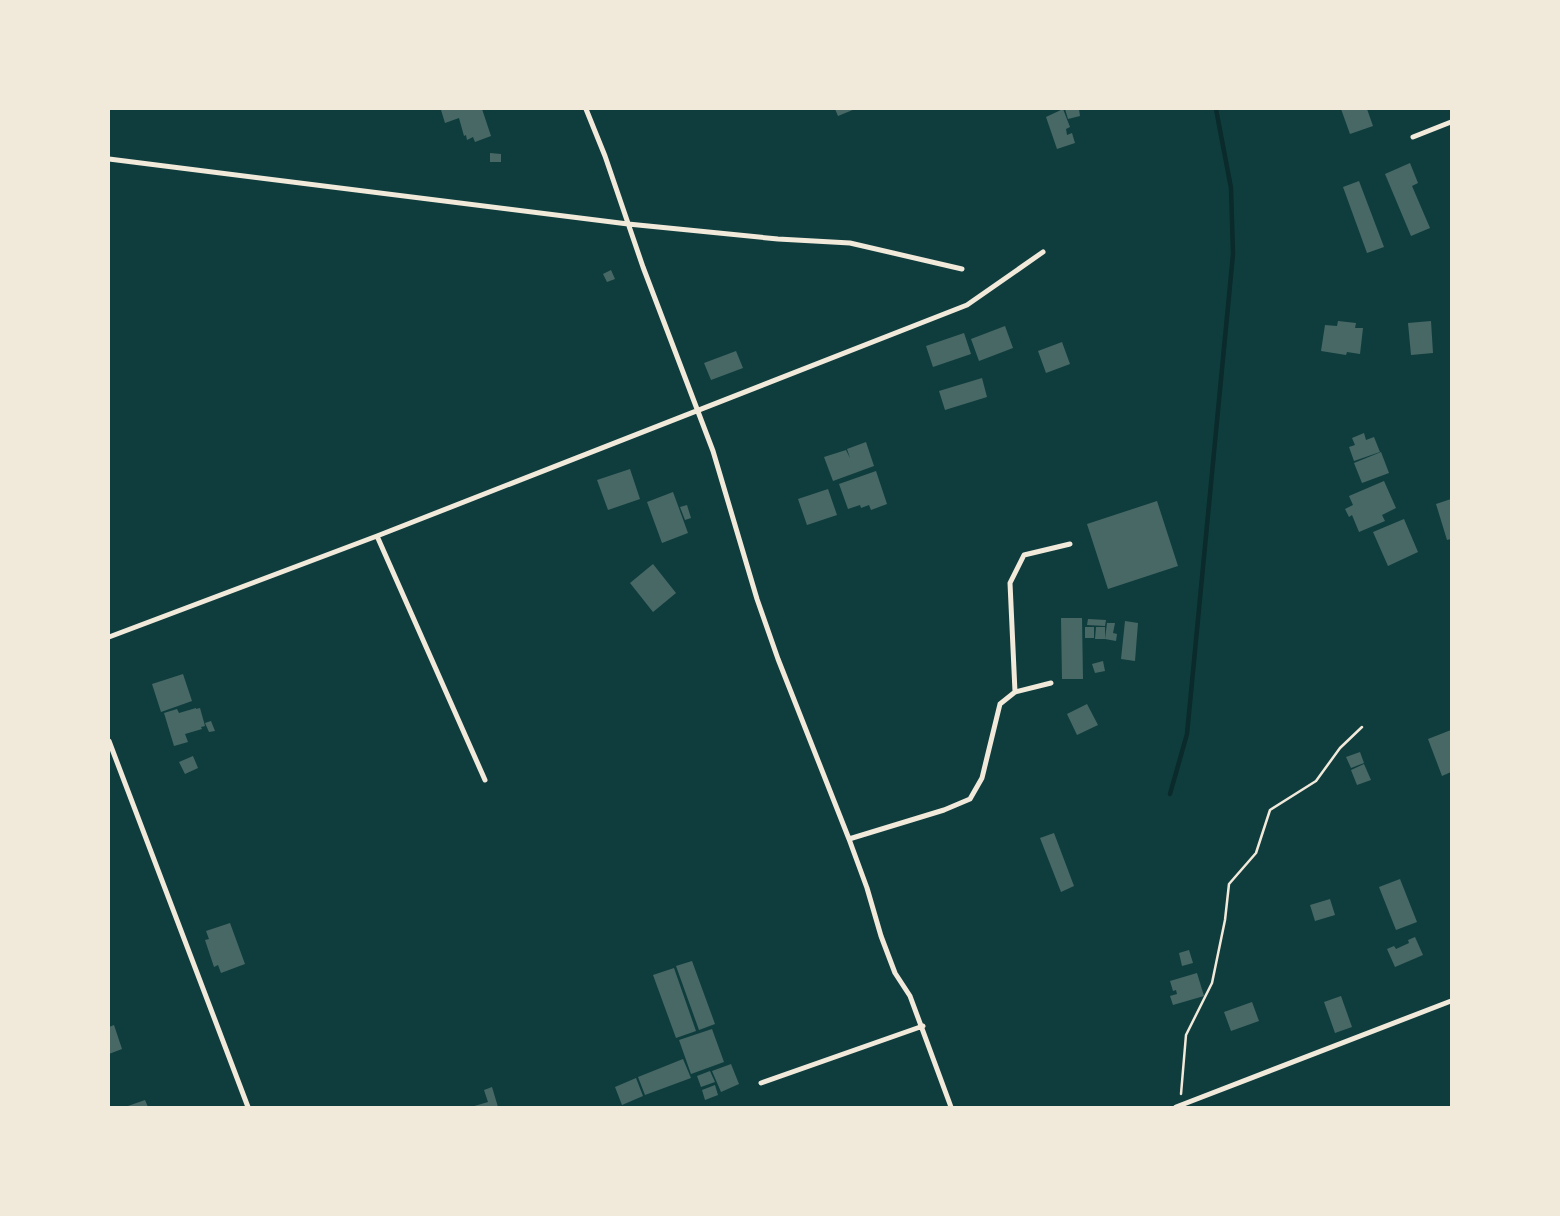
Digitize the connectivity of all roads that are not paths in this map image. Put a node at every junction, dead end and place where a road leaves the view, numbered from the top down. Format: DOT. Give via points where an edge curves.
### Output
graph roads {
  1 [pos="586,109"];
  2 [pos="1451,122"];
  3 [pos="1413,137"];
  4 [pos="109,159"];
  5 [pos="628,224"];
  6 [pos="1043,252"];
  7 [pos="962,269"];
  8 [pos="697,410"];
  9 [pos="377,536"];
  10 [pos="1070,544"];
  11 [pos="109,637"];
  12 [pos="1051,683"];
  13 [pos="1015,692"];
  14 [pos="109,741"];
  15 [pos="485,780"];
  16 [pos="849,839"];
  17 [pos="1451,1001"];
  18 [pos="922,1026"];
  19 [pos="760,1083"];
  20 [pos="248,1107"];
  21 [pos="951,1107"];
  22 [pos="1178,1107"];
  1 -- 5 [label="street"];
  2 -- 3 [label="street"];
  4 -- 5 [label="street"];
  5 -- 7 [label="street" via="850,243"];
  5 -- 8 [label="street"];
  6 -- 8 [label="street" via="967,305"];
  8 -- 9 [label="street"];
  8 -- 16 [label="street" via="713,451 756,598"];
  9 -- 11 [label="street"];
  9 -- 15 [label="street"];
  10 -- 13 [label="street" via="1024,555 1010,583"];
  12 -- 13 [label="street"];
  13 -- 16 [label="street" via="1000,704 982,778 970,799"];
  14 -- 20 [label="street"];
  16 -- 18 [label="street" via="880,936"];
  17 -- 22 [label="street"];
  18 -- 19 [label="street"];
  18 -- 21 [label="street"];
}
